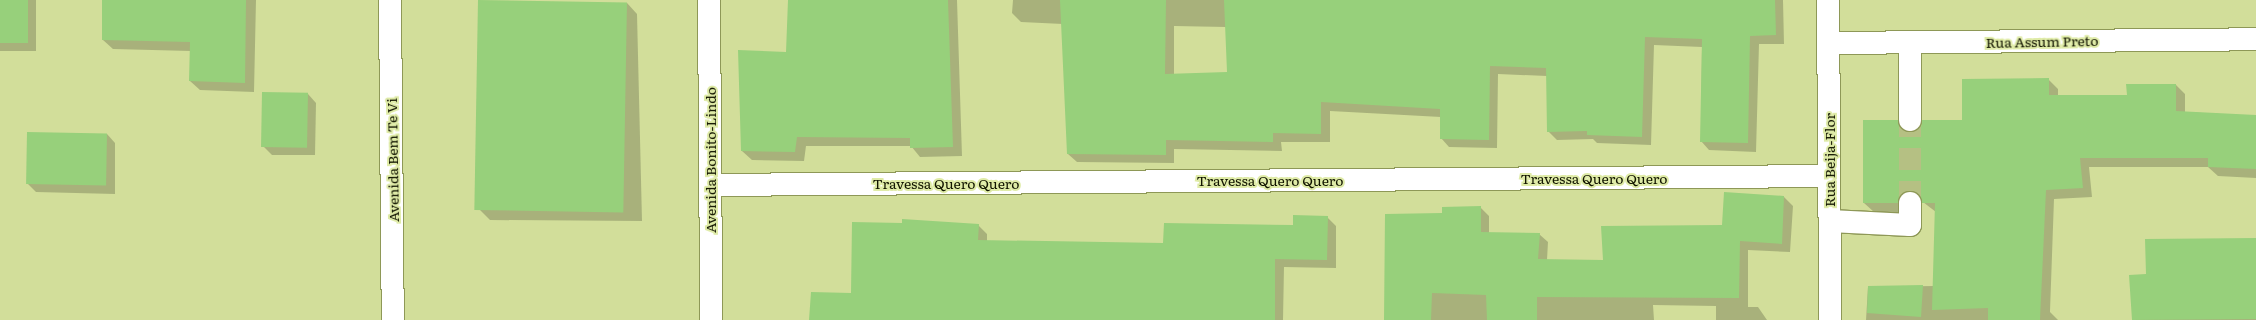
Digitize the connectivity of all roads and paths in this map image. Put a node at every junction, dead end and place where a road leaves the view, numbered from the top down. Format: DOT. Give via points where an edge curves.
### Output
graph roads {
  1 [pos="390,0"];
  2 [pos="709,0"];
  3 [pos="1828,0"];
  4 [pos="2256,39"];
  5 [pos="1910,42"];
  6 [pos="1829,43"];
  7 [pos="1910,120"];
  8 [pos="1830,176"];
  9 [pos="710,185"];
  10 [pos="1910,203"];
  11 [pos="1830,221"];
  12 [pos="393,320"];
  13 [pos="712,320"];
  14 [pos="1830,320"];
  1 -- 12 [label="street, Avenida Bem Te Vi"];
  2 -- 9 [label="street, Avenida Bonito-Lindo"];
  3 -- 6 [label="street, Rua Beija-Flor"];
  4 -- 5 [label="street, Rua Assum Preto"];
  5 -- 6 [label="street, Rua Assum Preto"];
  5 -- 7 [label="street"];
  6 -- 8 [label="street, Rua Beija-Flor"];
  8 -- 9 [label="street, Travessa Quero Quero"];
  8 -- 11 [label="street, Rua Beija-Flor"];
  9 -- 13 [label="street, Avenida Bonito-Lindo"];
  10 -- 11 [label="street" via="1910,225"];
  11 -- 14 [label="street, Rua Beija-Flor"];
}
